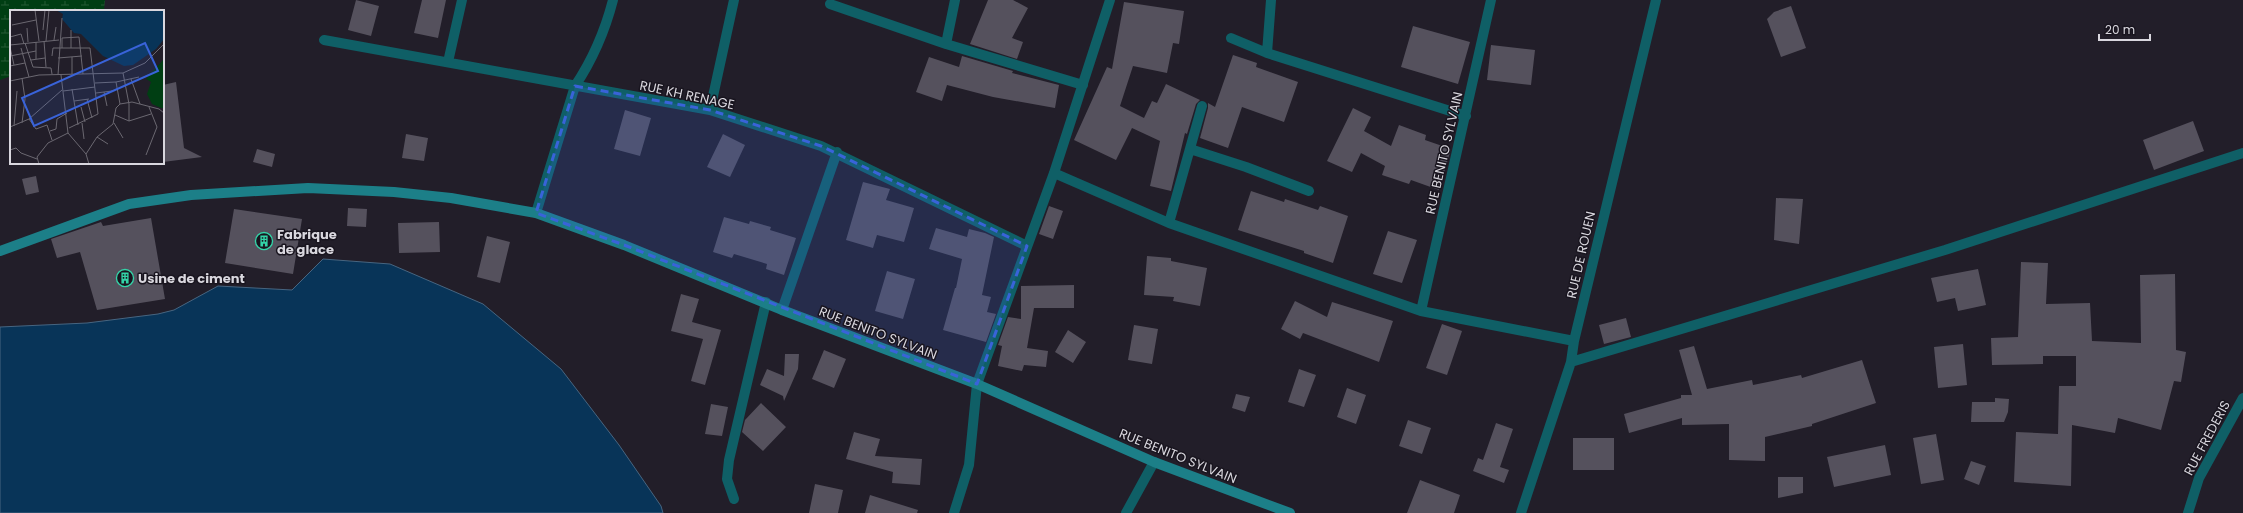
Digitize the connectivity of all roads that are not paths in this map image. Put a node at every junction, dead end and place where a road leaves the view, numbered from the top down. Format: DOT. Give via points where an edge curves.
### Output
graph roads {
  1 [pos="462,0"];
  2 [pos="612,0"];
  3 [pos="734,0"];
  4 [pos="955,0"];
  5 [pos="1110,0"];
  6 [pos="1271,0"];
  7 [pos="1491,0"];
  8 [pos="1656,0"];
  9 [pos="830,4"];
  10 [pos="1231,38"];
  11 [pos="324,40"];
  12 [pos="946,44"];
  13 [pos="1267,53"];
  14 [pos="448,62"];
  15 [pos="1083,85"];
  16 [pos="575,86"];
  17 [pos="1202,106"];
  18 [pos="710,110"];
  19 [pos="1466,116"];
  20 [pos="1190,149"];
  21 [pos="837,152"];
  22 [pos="2243,152"];
  23 [pos="1054,173"];
  24 [pos="1309,191"];
  25 [pos="536,213"];
  26 [pos="1169,223"];
  27 [pos="1028,246"];
  28 [pos="0,251"];
  29 [pos="766,302"];
  30 [pos="782,310"];
  31 [pos="1421,311"];
  32 [pos="1574,341"];
  33 [pos="1571,362"];
  34 [pos="977,384"];
  35 [pos="2243,398"];
  36 [pos="1154,462"];
  37 [pos="734,499"];
  38 [pos="954,513"];
  39 [pos="1126,513"];
  40 [pos="1290,513"];
  41 [pos="1521,513"];
  42 [pos="2188,513"];
  1 -- 14 [label="street"];
  2 -- 16 [label="street" via="605,29 586,70"];
  3 -- 18 [label="street"];
  4 -- 12 [label="street"];
  5 -- 15 [label="street"];
  6 -- 13 [label="street"];
  7 -- 19 [label="street, RUE BENITO SYLVAIN"];
  8 -- 32 [label="street, RUE DE ROUEN"];
  9 -- 12 [label="street"];
  10 -- 13 [label="street"];
  11 -- 14 [label="street, RUE KH RENAGE"];
  12 -- 15 [label="street"];
  13 -- 19 [label="street"];
  14 -- 16 [label="street, RUE KH RENAGE"];
  15 -- 23 [label="street"];
  16 -- 18 [label="street, RUE KH RENAGE"];
  16 -- 25 [label="street"];
  17 -- 20 [label="street"];
  18 -- 21 [label="street, RUE KH RENAGE"];
  19 -- 31 [label="street, RUE BENITO SYLVAIN"];
  20 -- 24 [label="street"];
  20 -- 26 [label="street"];
  21 -- 27 [label="street, RUE KH RENAGE"];
  21 -- 30 [label="street"];
  22 -- 33 [label="street" via="1945,250"];
  23 -- 26 [label="street"];
  23 -- 27 [label="street"];
  25 -- 28 [label="main road, RUE BENITO SYLVAIN" via="451,198 394,192 308,188 190,195 130,204"];
  25 -- 29 [label="main road, RUE BENITO SYLVAIN"];
  26 -- 31 [label="street"];
  27 -- 34 [label="street"];
  29 -- 30 [label="main road, RUE BENITO SYLVAIN"];
  29 -- 37 [label="street" via="729,460 727,479"];
  30 -- 34 [label="main road, RUE BENITO SYLVAIN"];
  31 -- 32 [label="street"];
  32 -- 33 [label="street, RUE DE ROUEN"];
  33 -- 41 [label="street, RUE DE ROUEN"];
  34 -- 36 [label="main road, RUE BENITO SYLVAIN"];
  34 -- 38 [label="street" via="969,465"];
  35 -- 42 [label="street, RUE FREDERIS" via="2199,478"];
  36 -- 39 [label="street"];
  36 -- 40 [label="main road, RUE BENITO SYLVAIN"];
}
